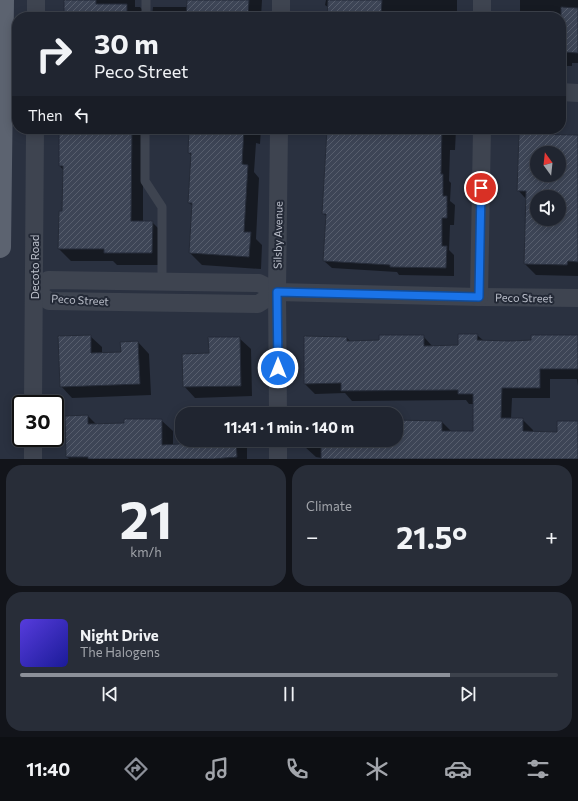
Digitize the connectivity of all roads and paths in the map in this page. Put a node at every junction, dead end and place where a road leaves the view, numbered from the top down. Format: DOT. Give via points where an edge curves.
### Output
graph roads {
  1 [pos="3,0"];
  2 [pos="36,0"];
  3 [pos="146,0"];
  4 [pos="281,0"];
  5 [pos="482,0"];
  6 [pos="36,12"];
  7 [pos="146,12"];
  8 [pos="280,12"];
  9 [pos="482,12"];
  10 [pos="566,92"];
  11 [pos="578,92"];
  12 [pos="35,134"];
  13 [pos="145,134"];
  14 [pos="279,134"];
  15 [pos="482,134"];
  16 [pos="0,247"];
  17 [pos="162,282"];
  18 [pos="34,290"];
  19 [pos="277,292"];
  20 [pos="479,297"];
  21 [pos="578,298"];
  22 [pos="34,395"];
  23 [pos="278,407"];
  24 [pos="33,447"];
  25 [pos="278,447"];
  26 [pos="33,459"];
  27 [pos="278,459"];
  1 -- 16 [label="main road"];
  2 -- 6 [label="street"];
  3 -- 7 [label="lane"];
  4 -- 8 [label="street"];
  5 -- 9 [label="street"];
  10 -- 11 [label="street"];
  12 -- 18 [label="street, Decoto Road"];
  13 -- 17 [label="lane" via="145,181 162,207"];
  14 -- 19 [label="street, Silsby Avenue"];
  15 -- 20 [label="street"];
  17 -- 18 [label="street, Peco Street" via="48,280"];
  17 -- 19 [label="street, Peco Street" via="259,283"];
  18 -- 19 [label="street, Peco Street" via="49,301 258,304"];
  18 -- 22 [label="street, Decoto Road"];
  19 -- 20 [label="street, Peco Street"];
  19 -- 23 [label="street, Silsby Avenue"];
  20 -- 21 [label="street, Peco Street"];
  24 -- 26 [label="street"];
  25 -- 27 [label="street"];
}
